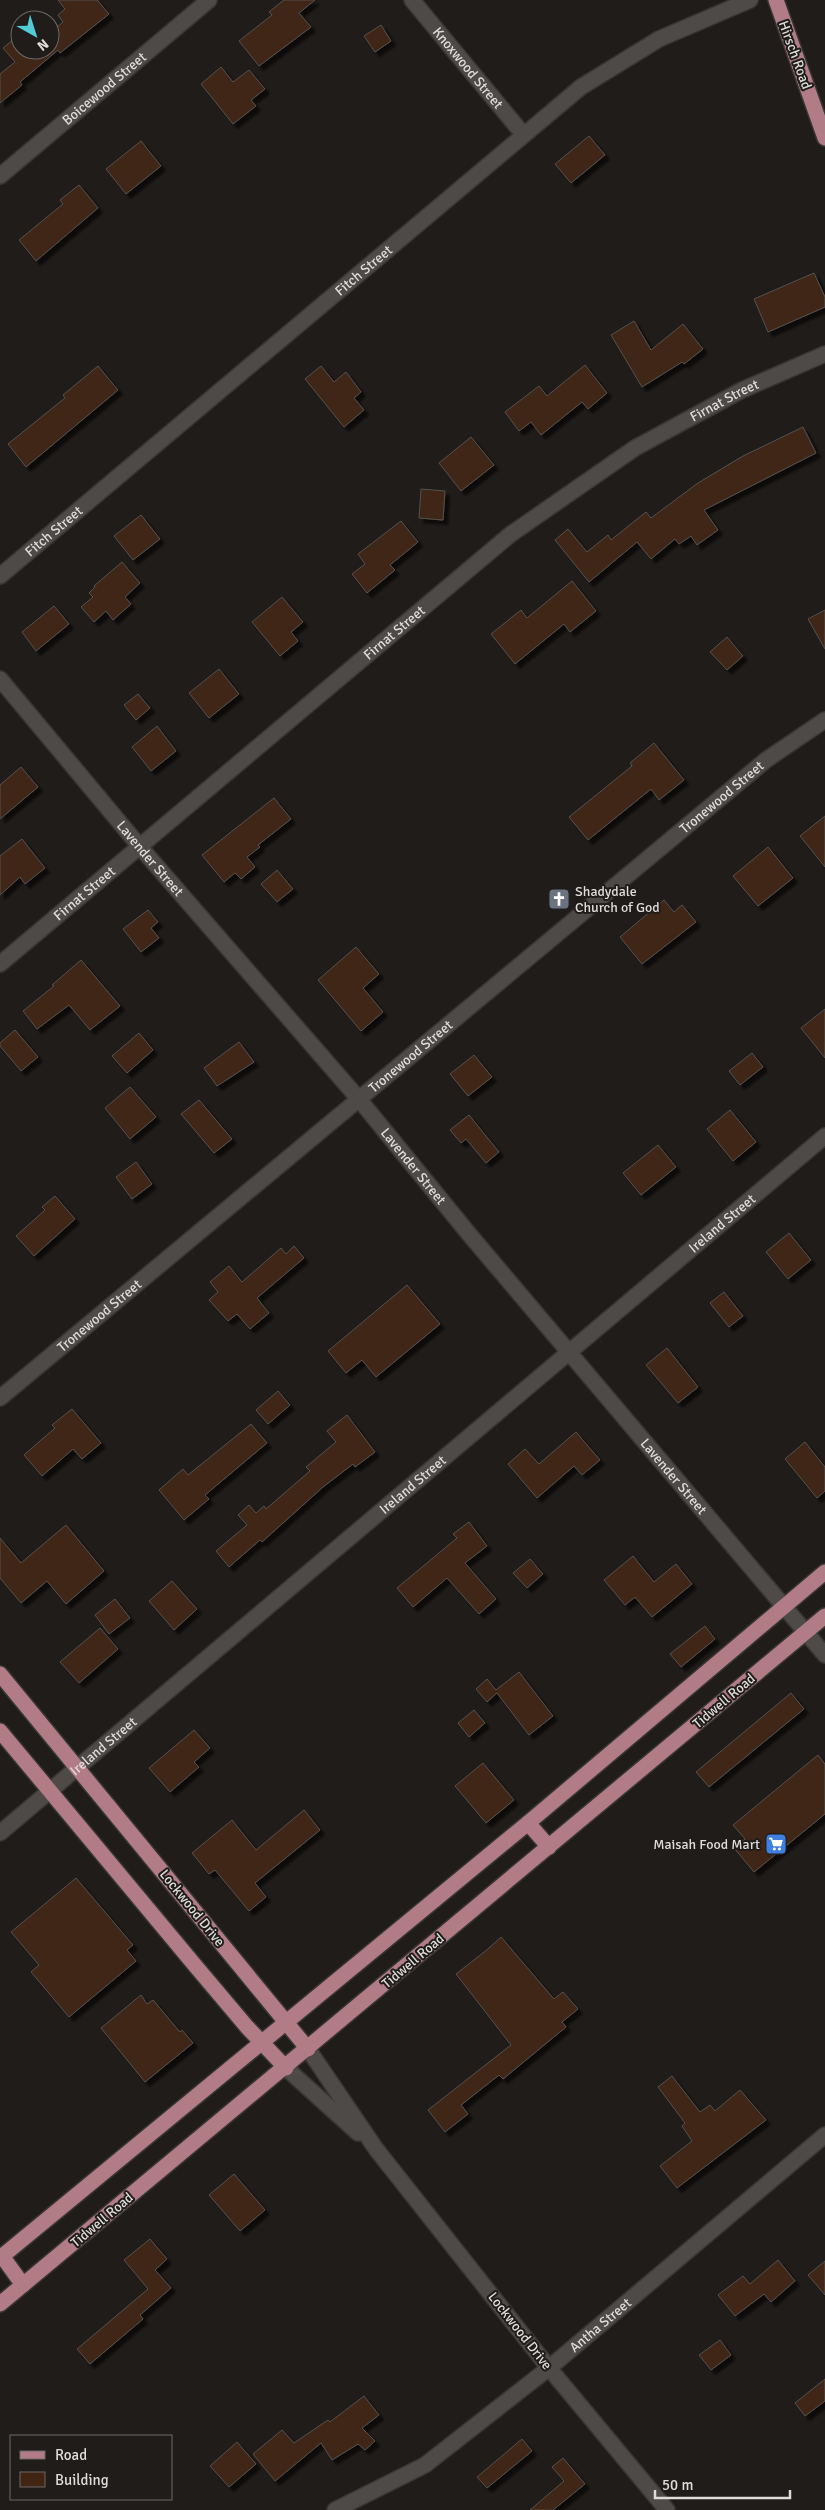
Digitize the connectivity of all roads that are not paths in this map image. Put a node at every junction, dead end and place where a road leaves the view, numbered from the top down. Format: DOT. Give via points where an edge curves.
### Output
graph roads {
  1 [pos="209,0"];
  2 [pos="412,0"];
  3 [pos="750,0"];
  4 [pos="776,0"];
  5 [pos="523,134"];
  6 [pos="825,138"];
  7 [pos="0,176"];
  8 [pos="825,354"];
  9 [pos="0,576"];
  10 [pos="0,679"];
  11 [pos="825,720"];
  12 [pos="140,848"];
  13 [pos="0,964"];
  14 [pos="358,1098"];
  15 [pos="825,1136"];
  16 [pos="571,1352"];
  17 [pos="0,1398"];
  18 [pos="825,1572"];
  19 [pos="783,1607"];
  20 [pos="825,1616"];
  21 [pos="805,1633"];
  22 [pos="825,1655"];
  23 [pos="0,1674"];
  24 [pos="0,1731"];
  25 [pos="78,1768"];
  26 [pos="50,1792"];
  27 [pos="528,1823"];
  28 [pos="0,1833"];
  29 [pos="549,1847"];
  30 [pos="286,2023"];
  31 [pos="262,2043"];
  32 [pos="308,2049"];
  33 [pos="286,2068"];
  34 [pos="825,2135"];
  35 [pos="376,2149"];
  36 [pos="1,2257"];
  37 [pos="23,2285"];
  38 [pos="0,2304"];
  39 [pos="549,2368"];
  40 [pos="336,2510"];
  41 [pos="667,2510"];
  1 -- 7 [label="street, Boicewood Street"];
  2 -- 5 [label="street, Knoxwood Street"];
  3 -- 5 [label="street, Fitch Street" via="659,39 581,87"];
  4 -- 6 [label="main road, Hirsch Road"];
  5 -- 9 [label="street, Fitch Street"];
  8 -- 12 [label="street, Firnat Street" via="742,390 635,448 511,534"];
  10 -- 12 [label="street, Lavender Street"];
  11 -- 14 [label="street, Tronewood Street" via="766,760"];
  12 -- 13 [label="street, Firnat Street"];
  12 -- 14 [label="street, Lavender Street"];
  14 -- 16 [label="street, Lavender Street"];
  14 -- 17 [label="street, Tronewood Street"];
  15 -- 16 [label="street, Ireland Street"];
  16 -- 19 [label="street, Lavender Street"];
  16 -- 25 [label="street, Ireland Street"];
  18 -- 19 [label="main road"];
  19 -- 21 [label="street, Lavender Street"];
  19 -- 27 [label="main road"];
  20 -- 21 [label="main road, Tidwell Road"];
  21 -- 22 [label="street, Lavender Street"];
  21 -- 29 [label="main road, Tidwell Road"];
  23 -- 25 [label="main road, Lockwood Drive"];
  24 -- 26 [label="main road, Lockwood Drive"];
  25 -- 26 [label="street, Ireland Street"];
  25 -- 30 [label="main road, Lockwood Drive"];
  26 -- 28 [label="street, Ireland Street"];
  26 -- 31 [label="main road, Lockwood Drive"];
  27 -- 29 [label="main road"];
  27 -- 30 [label="main road"];
  29 -- 32 [label="main road, Tidwell Road"];
  30 -- 31 [label="main road"];
  30 -- 32 [label="main road, Lockwood Drive"];
  31 -- 33 [label="main road, Lockwood Drive"];
  31 -- 36 [label="main road"];
  32 -- 33 [label="main road, Tidwell Road"];
  32 -- 35 [label="street, Lockwood Drive"];
  33 -- 35 [label="street, Lockwood Drive"];
  33 -- 37 [label="main road, Tidwell Road"];
  34 -- 39 [label="street, Antha Street"];
  35 -- 39 [label="street, Lockwood Drive"];
  36 -- 37 [label="main road"];
  37 -- 38 [label="main road, Tidwell Road"];
  39 -- 40 [label="street, Antha Street" via="425,2464"];
  39 -- 41 [label="street, Lockwood Drive"];
}
